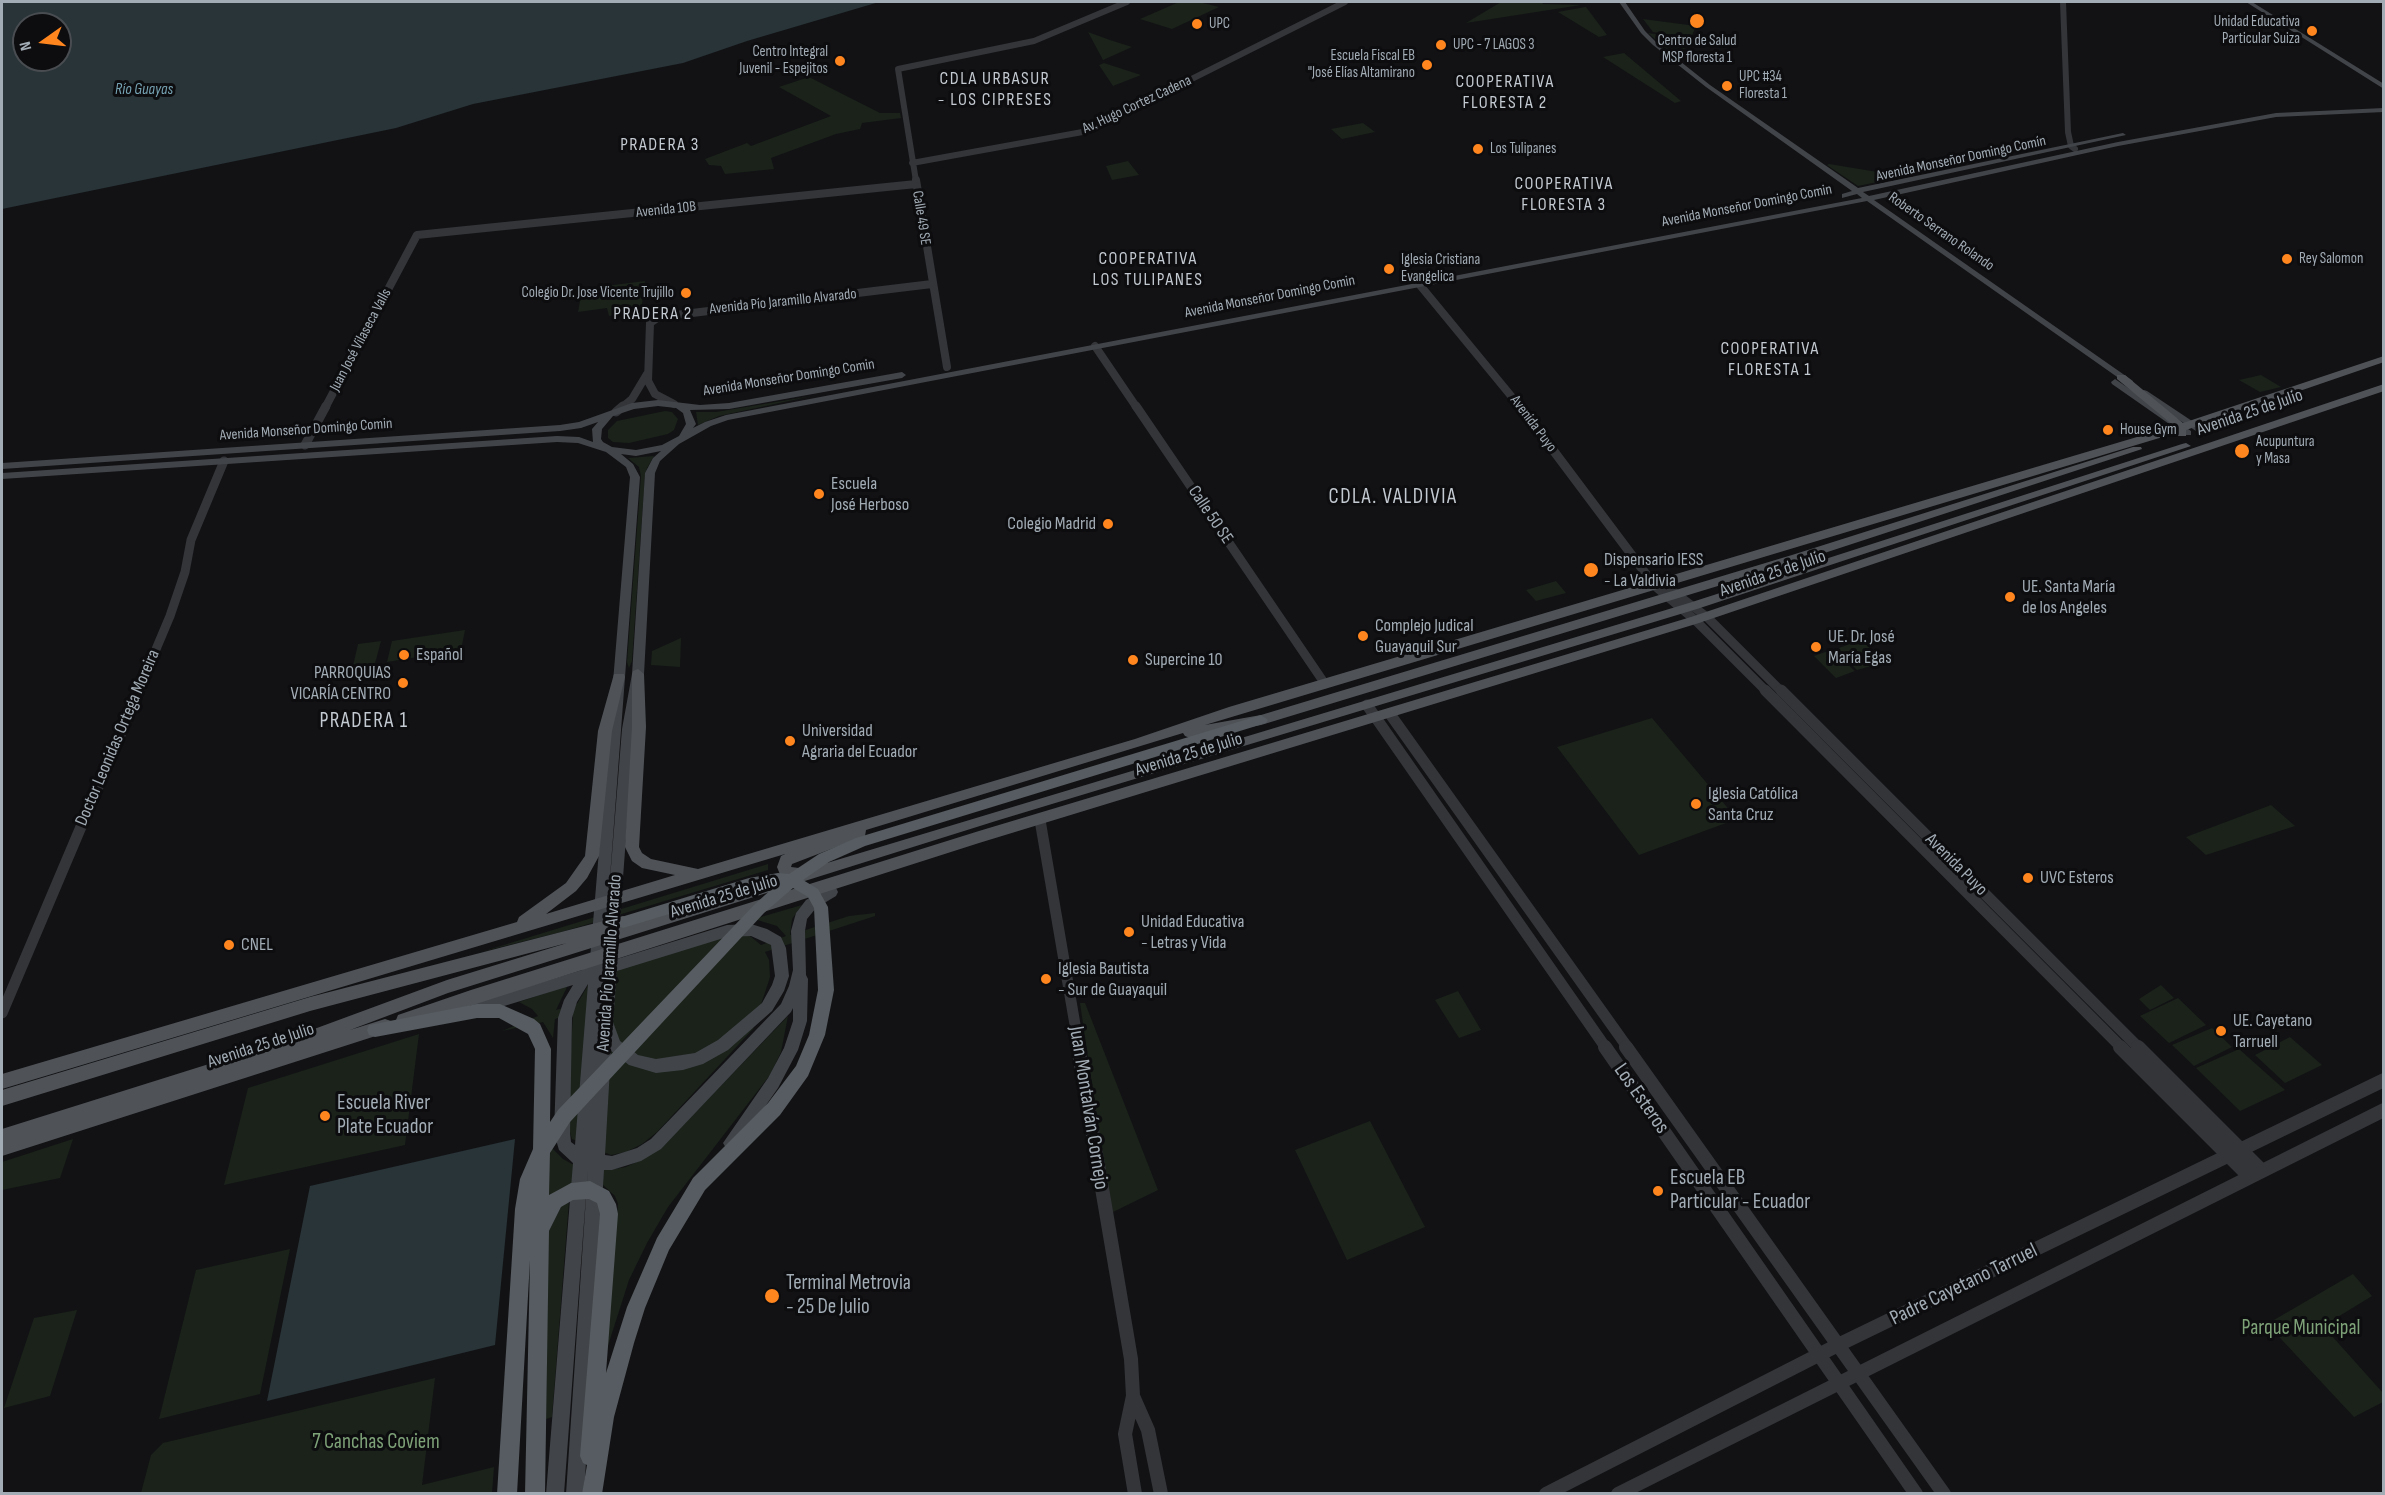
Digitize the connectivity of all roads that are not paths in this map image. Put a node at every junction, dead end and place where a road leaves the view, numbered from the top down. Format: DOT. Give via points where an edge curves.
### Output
graph roads {
  1 [pos="1127,2"];
  2 [pos="1345,2"];
  3 [pos="1614,2"];
  4 [pos="1622,2"];
  5 [pos="2064,2"];
  6 [pos="2249,2"];
  7 [pos="2259,2"];
  8 [pos="2384,81"];
  9 [pos="2384,87"];
  10 [pos="2298,107"];
  11 [pos="2384,109"];
  12 [pos="2238,120"];
  13 [pos="2073,147"];
  14 [pos="912,163"];
  15 [pos="915,184"];
  16 [pos="1859,197"];
  17 [pos="417,235"];
  18 [pos="1419,284"];
  19 [pos="932,285"];
  20 [pos="1095,346"];
  21 [pos="2384,359"];
  22 [pos="2384,366"];
  23 [pos="947,367"];
  24 [pos="647,374"];
  25 [pos="2121,377"];
  26 [pos="2384,378"];
  27 [pos="2384,387"];
  28 [pos="676,405"];
  29 [pos="613,413"];
  30 [pos="2189,429"];
  31 [pos="678,441"];
  32 [pos="305,446"];
  33 [pos="607,450"];
  34 [pos="224,461"];
  35 [pos="2,466"];
  36 [pos="2148,468"];
  37 [pos="2,476"];
  38 [pos="2060,486"];
  39 [pos="2072,494"];
  40 [pos="1938,511"];
  41 [pos="1951,521"];
  42 [pos="1875,531"];
  43 [pos="1888,542"];
  44 [pos="1659,585"];
  45 [pos="1672,595"];
  46 [pos="1688,608"];
  47 [pos="1701,619"];
  48 [pos="1375,669"];
  49 [pos="638,674"];
  50 [pos="619,677"];
  51 [pos="1381,683"];
  52 [pos="1325,684"];
  53 [pos="1431,701"];
  54 [pos="1369,705"];
  55 [pos="1300,708"];
  56 [pos="1390,714"];
  57 [pos="1376,718"];
  58 [pos="1261,720"];
  59 [pos="1261,737"];
  60 [pos="620,739"];
  61 [pos="1138,743"];
  62 [pos="1176,779"];
  63 [pos="895,814"];
  64 [pos="1040,820"];
  65 [pos="979,837"];
  66 [pos="832,868"];
  67 [pos="698,873"];
  68 [pos="864,873"];
  69 [pos="831,892"];
  70 [pos="624,921"];
  71 [pos="514,929"];
  72 [pos="597,954"];
  73 [pos="406,961"];
  74 [pos="800,970"];
  75 [pos="310,1004"];
  76 [pos="2,1013"];
  77 [pos="456,1014"];
  78 [pos="606,1020"];
  79 [pos="375,1030"];
  80 [pos="279,1048"];
  81 [pos="2384,1080"];
  82 [pos="2,1082"];
  83 [pos="2,1098"];
  84 [pos="2384,1110"];
  85 [pos="2,1137"];
  86 [pos="2,1148"];
  87 [pos="2236,1153"];
  88 [pos="2256,1174"];
  89 [pos="699,1184"];
  90 [pos="539,1236"];
  91 [pos="1838,1345"];
  92 [pos="1819,1354"];
  93 [pos="1858,1375"];
  94 [pos="1840,1384"];
  95 [pos="1133,1396"];
  96 [pos="507,1494"];
  97 [pos="535,1494"];
  98 [pos="555,1494"];
  99 [pos="575,1494"];
  100 [pos="590,1494"];
  101 [pos="1135,1494"];
  102 [pos="1161,1494"];
  103 [pos="1546,1494"];
  104 [pos="1618,1494"];
  105 [pos="1916,1494"];
  106 [pos="1944,1494"];
  1 -- 14 [label="street, Calle 49 SE" via="1034,41 898,69"];
  2 -- 14 [label="street, Av. Hugo Cortez Cadena" via="1088,131"];
  3 -- 16 [label="main road, Roberto Serrano Rolando" via="1654,51"];
  4 -- 16 [label="main road, Roberto Serrano Rolando" via="1643,32 1673,59"];
  5 -- 13 [label="street" via="2068,132"];
  6 -- 9 [label="main road"];
  7 -- 8 [label="main road"];
  10 -- 11 [label="main road, Avenida Monseñor Domingo Comín"];
  10 -- 12 [label="main road, Avenida Monseñor Domingo Comín"];
  10 -- 12 [label="main road, Avenida Monseñor Domingo Comín" via="2253,110"];
  11 -- 12 [label="main road, Avenida Monseñor Domingo Comín"];
  12 -- 13 [label="main road, Avenida Monseñor Domingo Comín"];
  12 -- 16 [label="main road, Avenida Monseñor Domingo Comín" via="1879,199"];
  13 -- 16 [label="main road, Avenida Monseñor Domingo Comín"];
  14 -- 15 [label="street, Calle 49 SE"];
  15 -- 17 [label="street, Avenida 10B"];
  15 -- 19 [label="street, Calle 49 SE"];
  16 -- 18 [label="main road, Avenida Monseñor Domingo Comin"];
  16 -- 23 [label="main road, Avenida Monseñor Domingo Comin"];
  16 -- 25 [label="main road, Roberto Serrano Rolando"];
  16 -- 30 [label="main road, Roberto Serrano Rolando"];
  17 -- 32 [label="street, Juan José Vilaseca Valls"];
  18 -- 20 [label="main road, Avenida Monseñor Domingo Comin"];
  18 -- 44 [label="street, Avenida Puyo" via="1500,380 1641,568"];
  19 -- 23 [label="street, Calle 49 SE"];
  19 -- 24 [label="street, Avenida Pío Jaramillo Alvarado" via="659,317 650,323"];
  20 -- 31 [label="main road, Avenida Monseñor Domingo Comin" via="726,417"];
  20 -- 52 [label="street, Calle 50 SE"];
  21 -- 30 [label="main road, Avenida 25 de Julio"];
  22 -- 30 [label="main road, Avenida 25 de Julio"];
  23 -- 28 [label="main road, Avenida Monseñor Domingo Comin" via="729,406"];
  24 -- 28 [label="street" via="655,394"];
  24 -- 29 [label="street, Avenida Pío Jaramillo Alvarado" via="632,399"];
  25 -- 30 [label="main road, Roberto Serrano Rolando"];
  25 -- 36 [label="main road" via="2180,427 2181,449"];
  26 -- 38 [label="main road, Avenida 25 de Julio"];
  27 -- 36 [label="main road, Avenida 25 de Julio"];
  28 -- 29 [label="main road, Avenida Monseñor Domingo Comin" via="641,404"];
  28 -- 31 [label="main road" via="691,420 690,429"];
  29 -- 32 [label="main road, Avenida Monseñor Domingo Comin" via="560,428"];
  29 -- 33 [label="main road" via="600,423 596,434"];
  30 -- 40 [label="main road, Avenida 25 de Julio"];
  30 -- 44 [label="main road, Avenida 25 de Julio" via="1941,497"];
  31 -- 33 [label="main road" via="646,452"];
  31 -- 49 [label="main road, Avenida Pío Jaramillo Alvarado" via="656,460 651,473"];
  32 -- 35 [label="main road, Avenida Monseñor Domingo Comin"];
  33 -- 34 [label="main road, Avenida Monseñor Domingo Comin" via="574,439 556,439"];
  33 -- 50 [label="main road, Avenida Pío Jaramillo Alvarado" via="630,466 635,477"];
  34 -- 37 [label="main road, Avenida Monseñor Domingo Comin"];
  34 -- 76 [label="street, Doctor Leonidas Ortega Moreira" via="190,540 185,572 170,616"];
  36 -- 39 [label="main road, Avenida 25 de Julio"];
  38 -- 39 [label="main road"];
  38 -- 41 [label="main road, Avenida 25 de Julio"];
  39 -- 47 [label="main road, Avenida 25 de Julio"];
  40 -- 41 [label="main road"];
  40 -- 42 [label="main road, Avenida 25 de Julio"];
  41 -- 43 [label="main road, Avenida 25 de Julio"];
  42 -- 43 [label="main road"];
  42 -- 45 [label="main road, Avenida 25 de Julio"];
  43 -- 46 [label="main road, Avenida 25 de Julio"];
  44 -- 45 [label="street, Avenida Puyo"];
  44 -- 48 [label="main road, Avenida 25 de Julio"];
  45 -- 46 [label="street, Avenida Puyo"];
  45 -- 51 [label="main road, Avenida 25 de Julio"];
  46 -- 47 [label="street, Avenida Puyo"];
  46 -- 54 [label="main road, Avenida 25 de Julio"];
  47 -- 53 [label="main road, Avenida 25 de Julio"];
  47 -- 87 [label="street, Avenida Puyo"];
  48 -- 52 [label="main road, Avenida 25 de Julio"];
  48 -- 55 [label="main road"];
  49 -- 60 [label="main road, Avenida Pío Jaramillo Alvarado"];
  49 -- 67 [label="main road" via="632,847 647,864"];
  50 -- 60 [label="main road, Avenida Pío Jaramillo Alvarado"];
  50 -- 71 [label="main road" via="605,731 594,842 588,865 571,887"];
  51 -- 54 [label="main road" via="1369,697"];
  51 -- 55 [label="main road, Avenida 25 de Julio"];
  52 -- 61 [label="main road, Avenida 25 de Julio"];
  53 -- 54 [label="main road"];
  53 -- 56 [label="main road, Avenida 25 de Julio"];
  54 -- 57 [label="street, Los Esteros"];
  54 -- 59 [label="main road, Avenida 25 de Julio"];
  55 -- 58 [label="main road, Avenida 25 de Julio"];
  56 -- 57 [label="main road, Avenida 25 de Julio"];
  56 -- 91 [label="street, Los Esteros"];
  57 -- 62 [label="main road, Avenida 25 de Julio"];
  57 -- 92 [label="street, Los Esteros"];
  58 -- 61 [label="main road, Avenida 25 de Julio"];
  58 -- 96 [label="highway" via="861,842 802,872 759,909 555,1128 538,1156 526,1192"];
  59 -- 62 [label="main road"];
  59 -- 66 [label="main road, Avenida 25 de Julio"];
  60 -- 72 [label="main road, Avenida Pío Jaramillo Alvarado"];
  60 -- 78 [label="main road, Avenida Pío Jaramillo Alvarado"];
  61 -- 63 [label="main road, Avenida 25 de Julio"];
  62 -- 64 [label="main road, Avenida 25 de Julio"];
  63 -- 66 [label="main road" via="850,837 793,856 784,867 786,873 795,875"];
  63 -- 67 [label="main road, Avenida 25 de Julio"];
  64 -- 65 [label="main road, Avenida 25 de Julio"];
  64 -- 95 [label="street, Juan Montalván Cornejo" via="1131,1359"];
  65 -- 66 [label="main road"];
  65 -- 68 [label="main road, Avenida 25 de Julio"];
  66 -- 80 [label="main road, Avenida 25 de Julio" via="447,987"];
  67 -- 71 [label="main road, Avenida 25 de Julio"];
  68 -- 69 [label="main road"];
  68 -- 79 [label="main road, Avenida 25 de Julio" via="471,996"];
  69 -- 74 [label="main road" via="811,904 801,917"];
  70 -- 75 [label="main road, Avenida 25 de Julio"];
  70 -- 89 [label="highway" via="758,882 786,880 813,892 822,916 826,990 817,1035 802,1071 774,1108"];
  71 -- 73 [label="main road, Avenida 25 de Julio"];
  72 -- 74 [label="main road" via="567,1009 561,1108 564,1145 575,1156 590,1161 612,1162 641,1154 668,1133 786,1008"];
  72 -- 98 [label="main road, Avenida Pío Jaramillo Alvarado"];
  73 -- 75 [label="main road"];
  73 -- 82 [label="main road, Avenida 25 de Julio"];
  74 -- 89 [label="main road" via="800,1021 791,1050 773,1083"];
  75 -- 83 [label="main road, Avenida 25 de Julio"];
  77 -- 78 [label="main road" via="727,931 752,930 776,941 782,976 774,998 723,1044 698,1059 669,1066 634,1060 614,1045"];
  77 -- 79 [label="highway"];
  77 -- 90 [label="highway" via="500,1011 528,1024 540,1040 543,1065"];
  78 -- 99 [label="main road, Avenida Pío Jaramillo Alvarado"];
  79 -- 80 [label="main road"];
  79 -- 86 [label="main road, Avenida 25 de Julio"];
  80 -- 85 [label="main road, Avenida 25 de Julio"];
  81 -- 87 [label="street, Padre Cayetano Tarruel"];
  84 -- 88 [label="street, Padre Cayetano Tarruel"];
  87 -- 88 [label="street, Avenida Puyo"];
  87 -- 91 [label="street, Padre Cayetano Tarruel"];
  88 -- 93 [label="street, Padre Cayetano Tarruel"];
  89 -- 100 [label="highway" via="663,1244 636,1307 604,1417"];
  90 -- 97 [label="highway"];
  90 -- 100 [label="highway" via="549,1209 563,1196 590,1190 607,1204"];
  91 -- 92 [label="street, Padre Cayetano Tarruel"];
  91 -- 93 [label="street, Los Esteros"];
  92 -- 94 [label="street, Los Esteros"];
  92 -- 103 [label="street, Padre Cayetano Tarruel"];
  93 -- 94 [label="street, Padre Cayetano Tarruel"];
  93 -- 106 [label="street, Los Esteros"];
  94 -- 104 [label="street, Padre Cayetano Tarruel"];
  94 -- 105 [label="street, Los Esteros"];
  95 -- 101 [label="street, Juan Montalván Cornejo" via="1125,1434"];
  95 -- 102 [label="street, Juan Montalván Cornejo" via="1148,1430"];
}
